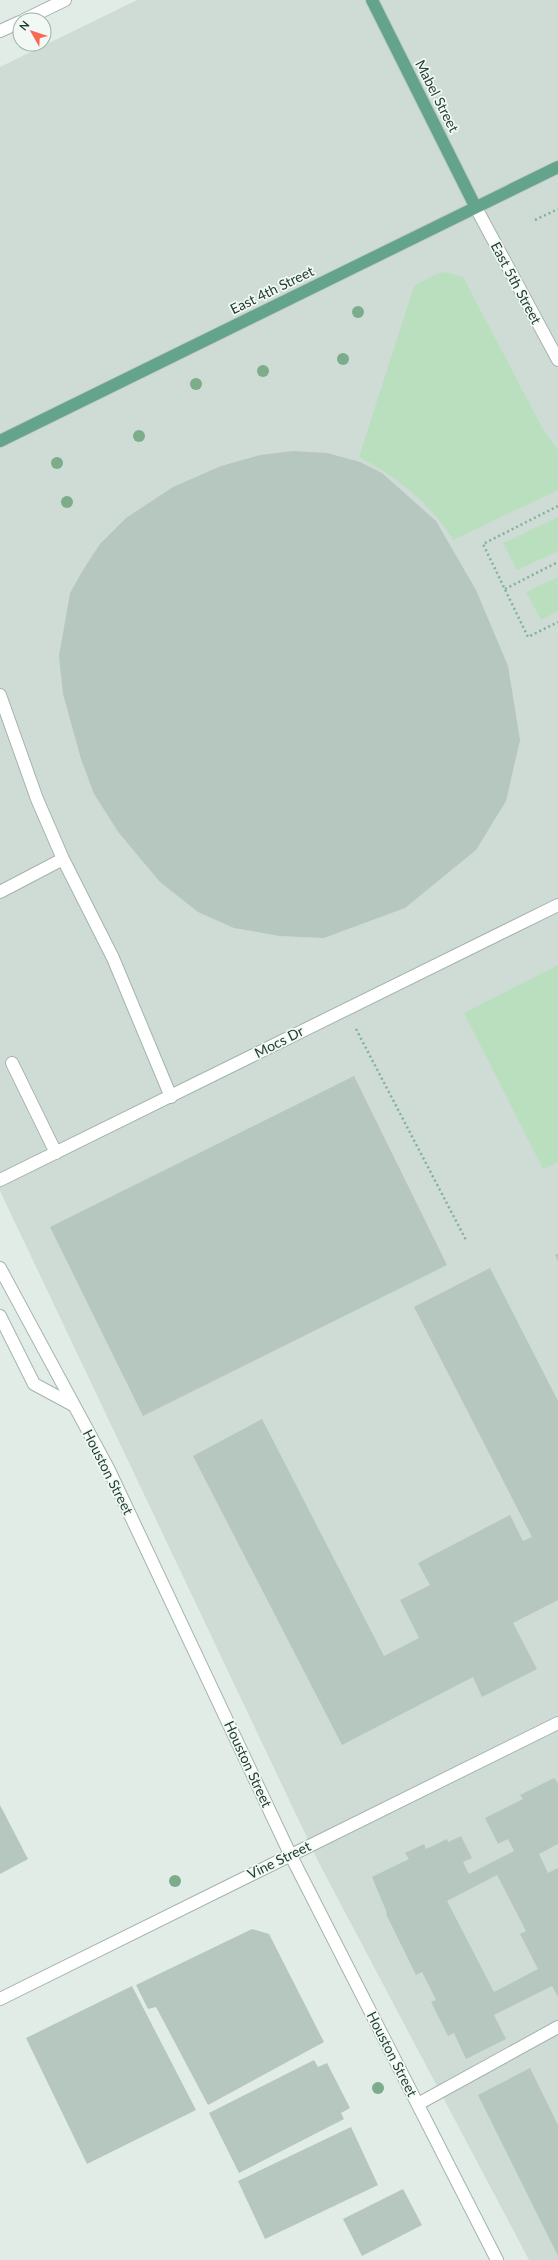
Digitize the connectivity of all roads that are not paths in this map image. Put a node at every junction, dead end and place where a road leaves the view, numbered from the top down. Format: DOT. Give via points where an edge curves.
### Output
graph roads {
  1 [pos="65,0"];
  2 [pos="372,0"];
  3 [pos="40,12"];
  4 [pos="12,26"];
  5 [pos="0,32"];
  6 [pos="558,166"];
  7 [pos="475,206"];
  8 [pos="558,360"];
  9 [pos="0,441"];
  10 [pos="0,695"];
  11 [pos="63,859"];
  12 [pos="0,892"];
  13 [pos="558,905"];
  14 [pos="12,1063"];
  15 [pos="171,1096"];
  16 [pos="56,1153"];
  17 [pos="0,1180"];
  18 [pos="0,1268"];
  19 [pos="0,1316"];
  20 [pos="72,1405"];
  21 [pos="558,1723"];
  22 [pos="290,1854"];
  23 [pos="0,1999"];
  24 [pos="558,2027"];
  25 [pos="418,2104"];
  26 [pos="497,2260"];
  1 -- 3 [label="street"];
  2 -- 7 [label="main road, Mabel Street"];
  4 -- 5 [label="street"];
  6 -- 7 [label="main road, East 4th Street"];
  7 -- 8 [label="street, East 5th Street"];
  7 -- 9 [label="main road, East 4th Street"];
  10 -- 11 [label="street" via="37,799"];
  11 -- 12 [label="street"];
  11 -- 15 [label="street" via="113,958"];
  13 -- 15 [label="street, Mocs Dr"];
  14 -- 16 [label="street"];
  15 -- 16 [label="street, Mocs Dr"];
  16 -- 17 [label="street, Mocs Dr"];
  18 -- 20 [label="street, Houston Street"];
  19 -- 20 [label="street" via="34,1384"];
  20 -- 22 [label="street, Houston Street" via="108,1468"];
  21 -- 22 [label="street, Vine Street"];
  22 -- 23 [label="street, Vine Street"];
  22 -- 25 [label="street, Houston Street"];
  24 -- 25 [label="street"];
  25 -- 26 [label="street, Houston Street"];
}
